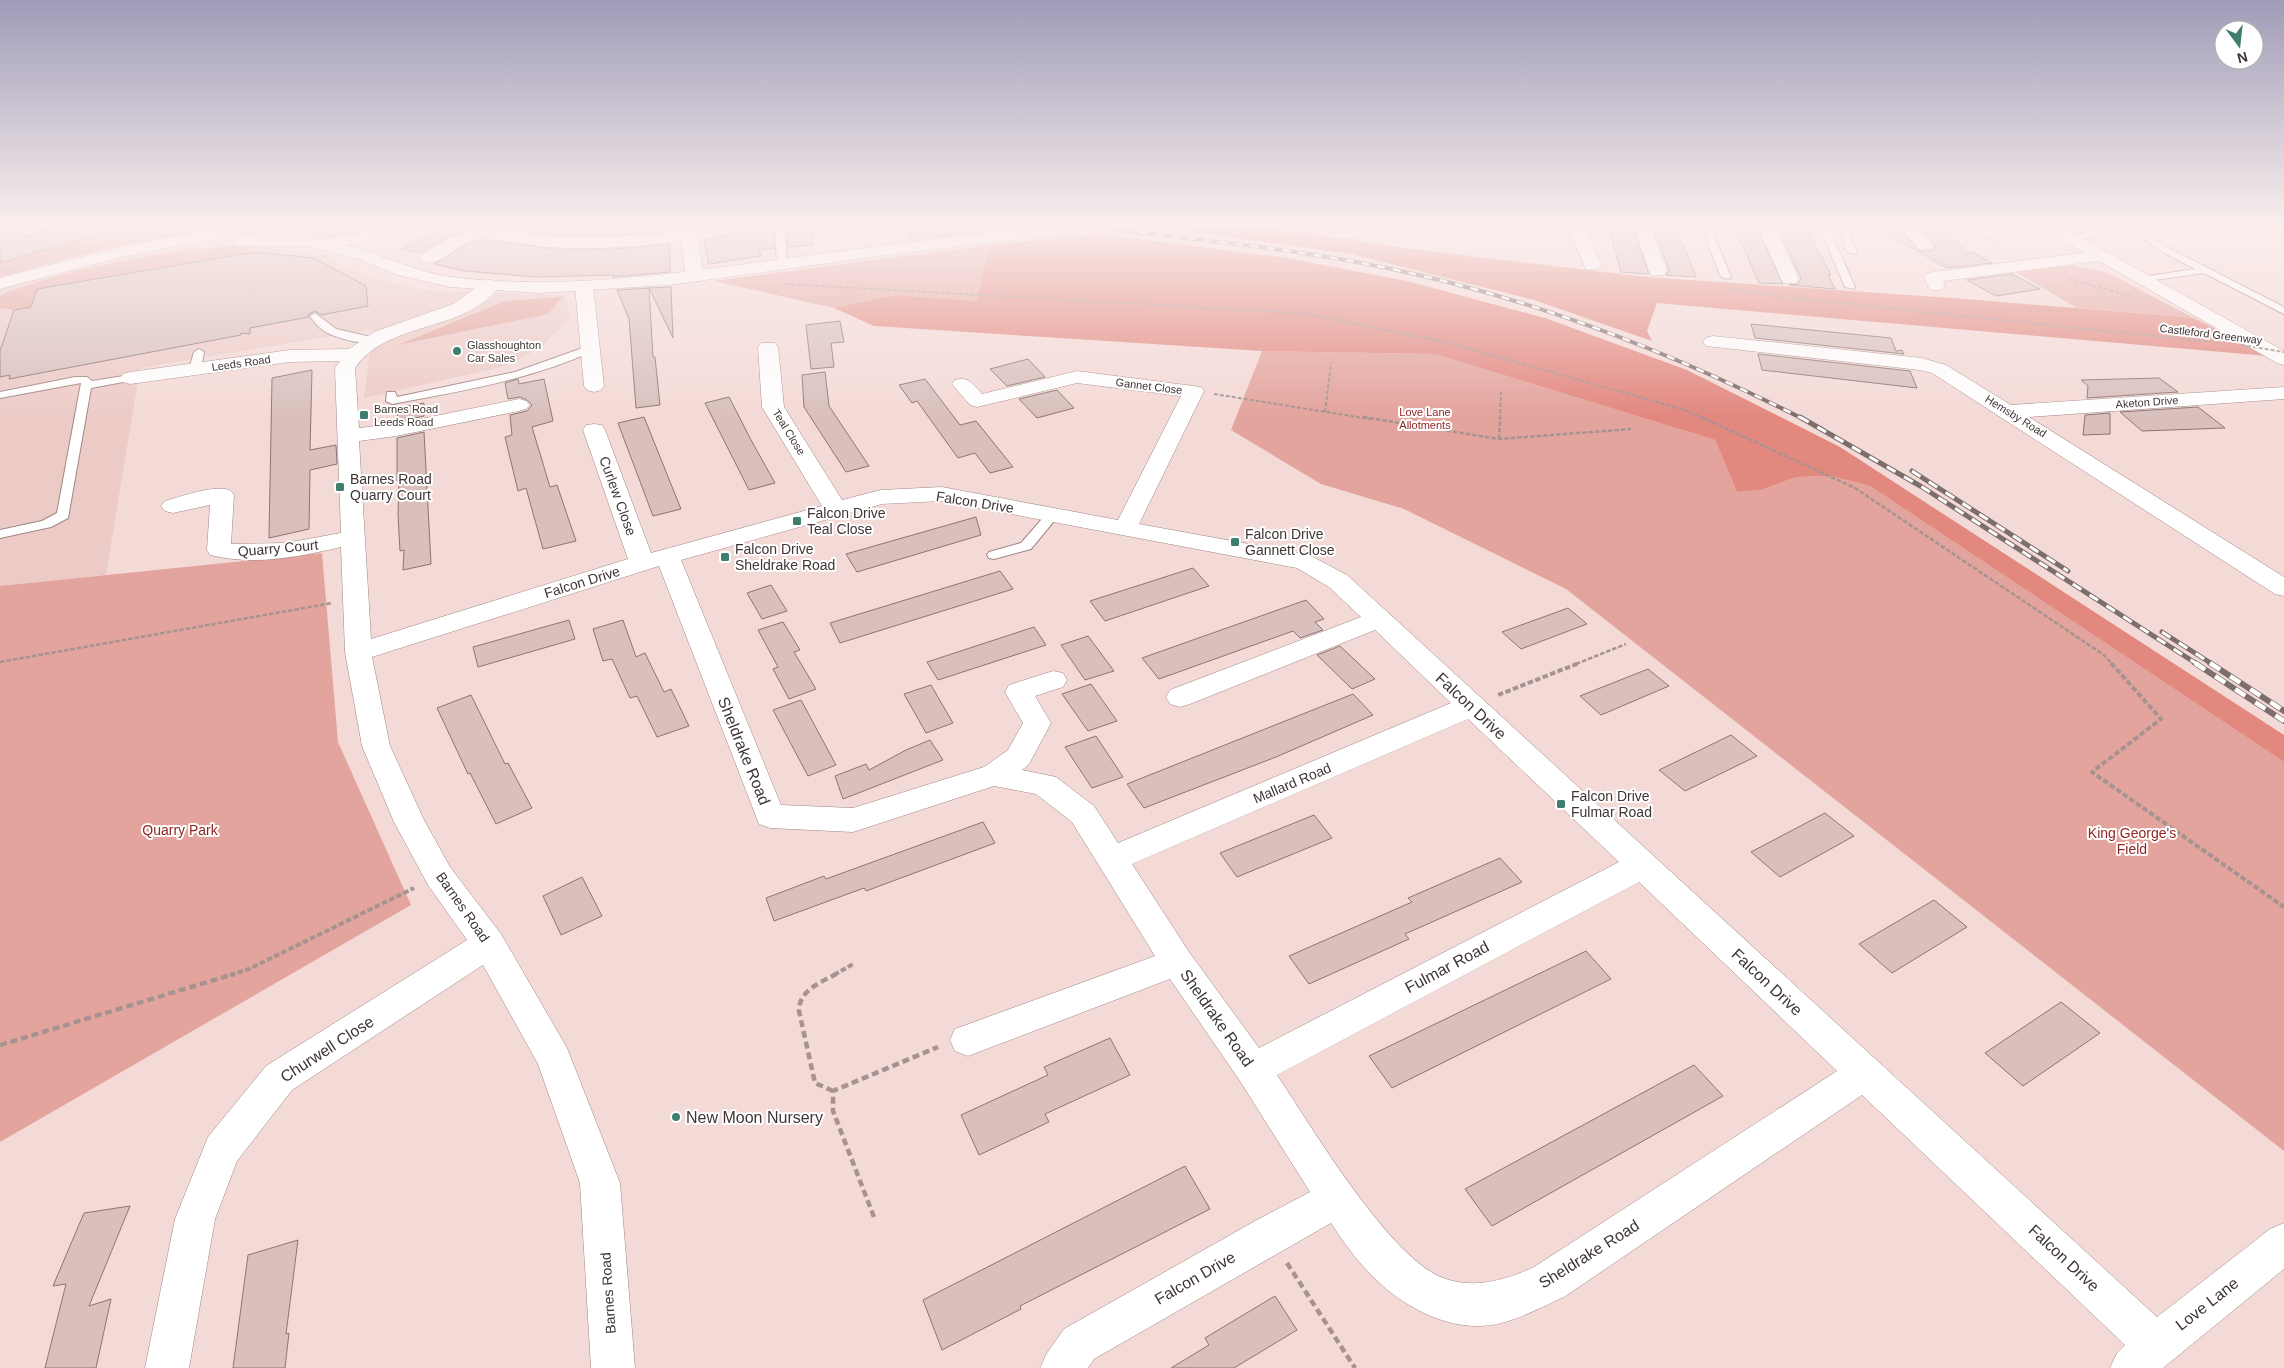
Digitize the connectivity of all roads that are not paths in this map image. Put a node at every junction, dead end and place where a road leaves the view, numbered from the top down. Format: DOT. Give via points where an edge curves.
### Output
graph roads {
  1 [pos="488,288"];
  2 [pos="584,288"];
  3 [pos="2157,288"];
  4 [pos="2240,288"];
  5 [pos="2284,311"];
  6 [pos="315,316"];
  7 [pos="1713,342"];
  8 [pos="789,344"];
  9 [pos="362,348"];
  10 [pos="591,348"];
  11 [pos="2284,358"];
  12 [pos="130,378"];
  13 [pos="962,384"];
  14 [pos="86,386"];
  15 [pos="594,386"];
  16 [pos="2284,393"];
  17 [pos="391,394"];
  18 [pos="0,395"];
  19 [pos="519,405"];
  20 [pos="2009,412"];
  21 [pos="594,430"];
  22 [pos="348,436"];
  23 [pos="172,506"];
  24 [pos="836,509"];
  25 [pos="1053,515"];
  26 [pos="1125,529"];
  27 [pos="0,534"];
  28 [pos="351,538"];
  29 [pos="994,555"];
  30 [pos="654,560"];
  31 [pos="2284,588"];
  32 [pos="1379,620"];
  33 [pos="358,652"];
  34 [pos="1053,680"];
  35 [pos="1180,697"];
  36 [pos="1472,706"];
  37 [pos="994,774"];
  38 [pos="1112,859"];
  39 [pos="1642,865"];
  40 [pos="489,944"];
  41 [pos="1178,962"];
  42 [pos="968,1040"];
  43 [pos="1253,1069"];
  44 [pos="1864,1072"];
  45 [pos="1337,1199"];
  46 [pos="2284,1244"];
  47 [pos="2144,1356"];
  48 [pos="167,1368"];
  49 [pos="613,1368"];
  50 [pos="1062,1368"];
  1 -- 9 [label="street" via="461,307"];
  2 -- 10 [label="street"];
  3 -- 11 [label="street"];
  4 -- 5 [label="lane"];
  6 -- 9 [label="lane" via="318,322"];
  7 -- 20 [label="street, Hemsby Road" via="1922,364 1939,369"];
  8 -- 24 [label="street, Teal Close" via="759,348 772,407"];
  9 -- 12 [label="street, Leeds Road" via="197,361"];
  9 -- 22 [label="street, Barnes Road" via="345,368"];
  10 -- 15 [label="street"];
  10 -- 17 [label="lane" via="559,362 508,377 392,401"];
  12 -- 14 [label="lane"];
  13 -- 26 [label="street, Gannet Close" via="977,401 1077,377 1194,391"];
  14 -- 18 [label="lane" via="87,380 83,379"];
  14 -- 27 [label="lane" via="62,515 46,524"];
  16 -- 20 [label="street, Aketon Drive"];
  19 -- 22 [label="street" via="486,402 396,430"];
  20 -- 31 [label="street, Hemsby Road"];
  21 -- 30 [label="street, Curlew Close"];
  22 -- 28 [label="street, Barnes Road"];
  23 -- 28 [label="street, Quarry Court" via="222,495 219,550 232,553 281,551"];
  24 -- 25 [label="street, Falcon Drive" via="881,497 942,494"];
  24 -- 30 [label="street, Falcon Drive"];
  25 -- 26 [label="street, Falcon Drive"];
  25 -- 29 [label="lane" via="1026,546"];
  26 -- 32 [label="street, Falcon Drive" via="1304,562 1338,581"];
  28 -- 33 [label="street, Barnes Road"];
  30 -- 33 [label="street, Falcon Drive"];
  30 -- 37 [label="street, Sheldrake Road" via="770,816 853,820"];
  32 -- 35 [label="street"];
  32 -- 36 [label="street, Falcon Drive"];
  33 -- 40 [label="street, Barnes Road" via="376,746 409,822 439,876"];
  34 -- 37 [label="street" via="1019,692 1036,723 1019,757"];
  36 -- 38 [label="street, Mallard Road"];
  36 -- 39 [label="street, Falcon Drive"];
  37 -- 38 [label="street, Sheldrake Road" via="1045,785 1084,814"];
  38 -- 41 [label="street, Sheldrake Road"];
  39 -- 43 [label="street, Fulmar Road"];
  39 -- 44 [label="street, Falcon Drive"];
  40 -- 48 [label="street, Churwell Close" via="280,1078 222,1150 195,1218"];
  40 -- 49 [label="street, Barnes Road" via="554,1059 600,1183"];
  41 -- 42 [label="street"];
  41 -- 43 [label="street, Sheldrake Road"];
  43 -- 45 [label="street, Sheldrake Road"];
  44 -- 45 [label="street, Sheldrake Road" via="1549,1282 1514,1298 1478,1305 1439,1299 1409,1282 1377,1252"];
  44 -- 47 [label="street, Falcon Drive"];
  45 -- 50 [label="street, Falcon Drive" via="1079,1344"];
  46 -- 47 [label="street, Love Lane"];
}
